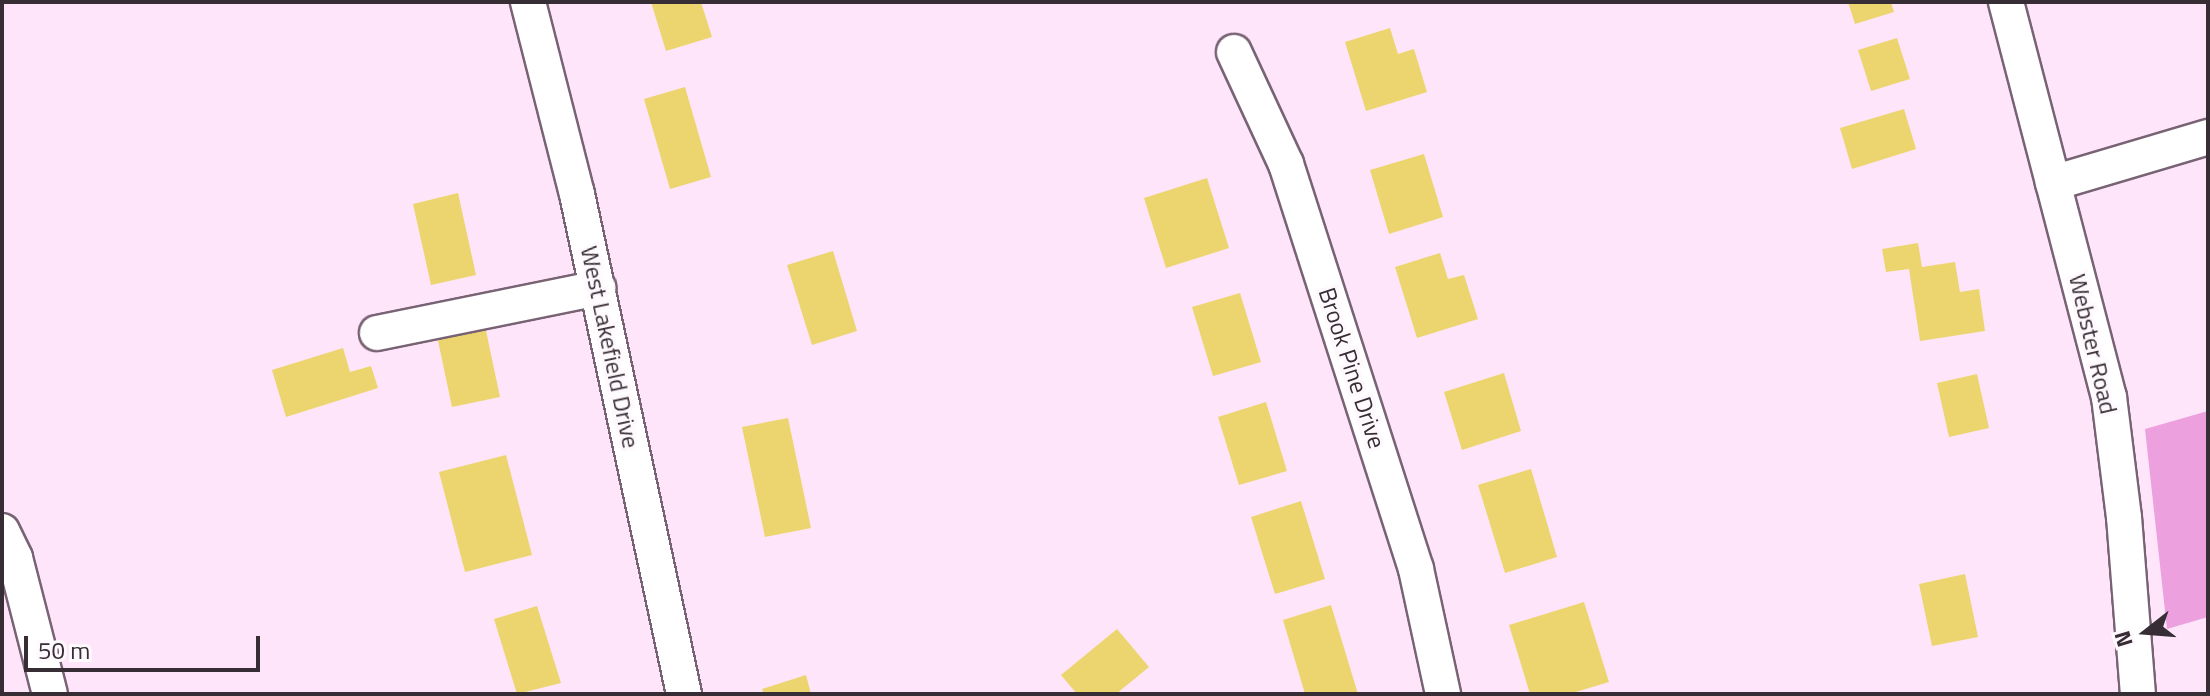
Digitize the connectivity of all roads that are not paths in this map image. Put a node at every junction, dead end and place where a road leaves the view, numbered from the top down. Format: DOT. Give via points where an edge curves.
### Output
graph roads {
  1 [pos="528,2"];
  2 [pos="2006,2"];
  3 [pos="1234,52"];
  4 [pos="2208,137"];
  5 [pos="2053,183"];
  6 [pos="598,288"];
  7 [pos="377,333"];
  8 [pos="2,531"];
  9 [pos="50,694"];
  10 [pos="684,694"];
  11 [pos="1443,694"];
  12 [pos="2138,694"];
  1 -- 6 [label="street, West Lakefield Drive"];
  2 -- 5 [label="street, Webster Road"];
  3 -- 11 [label="street, Brook Pine Drive" via="1286,164 1416,569"];
  4 -- 5 [label="street"];
  5 -- 12 [label="street, Webster Road" via="2109,397"];
  6 -- 7 [label="street"];
  6 -- 10 [label="street, West Lakefield Drive"];
  8 -- 9 [label="street" via="15,558"];
}
